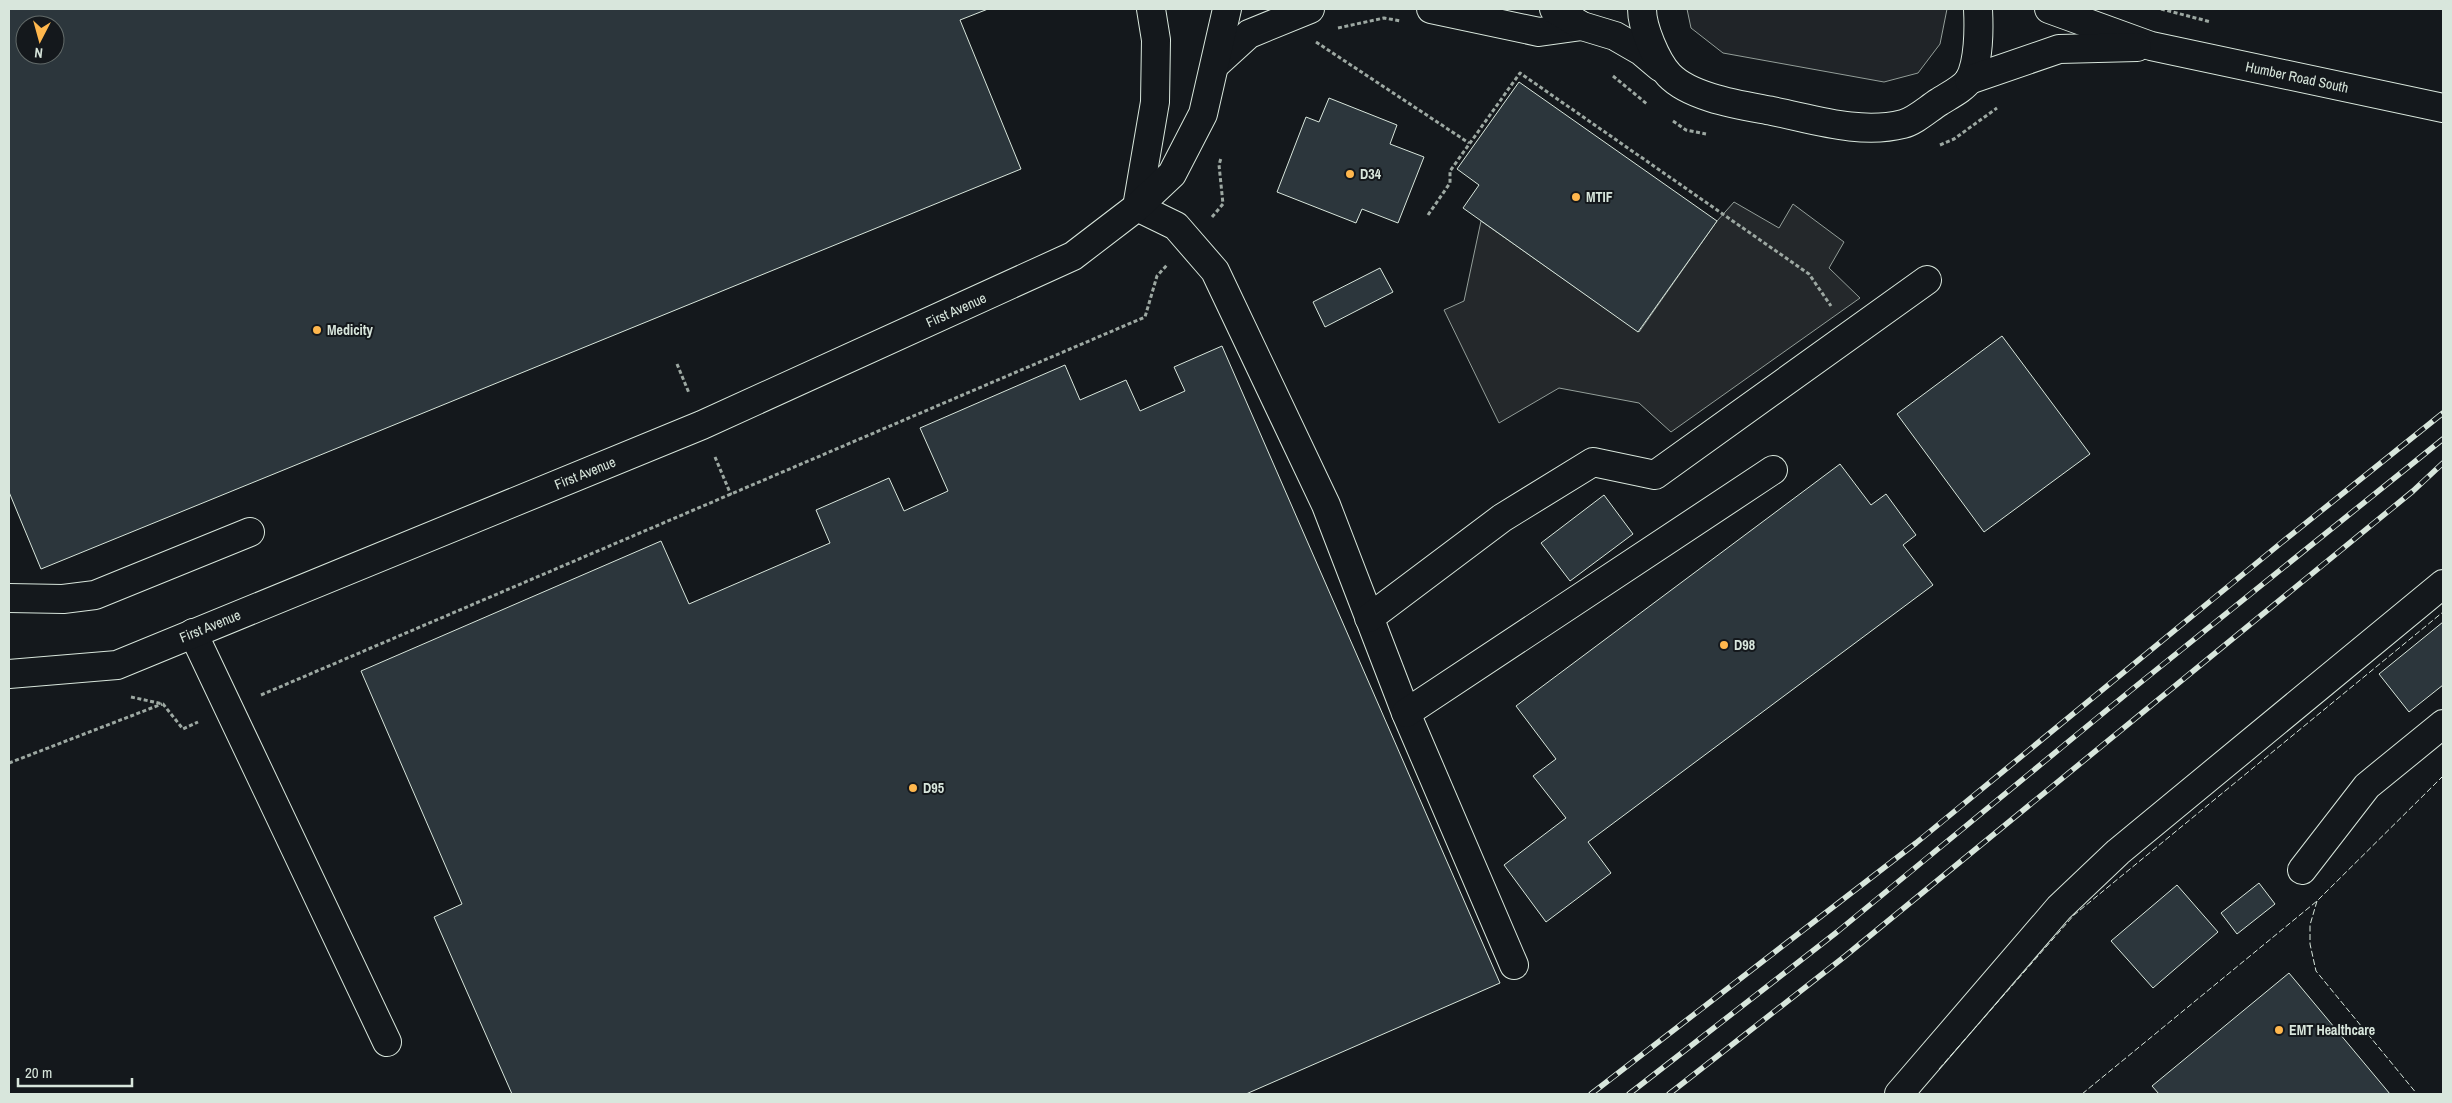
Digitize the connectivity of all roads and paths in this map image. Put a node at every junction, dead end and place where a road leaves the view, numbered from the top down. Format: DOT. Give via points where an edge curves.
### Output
graph roads {
  1 [pos="1151,9"];
  2 [pos="1227,9"];
  3 [pos="1310,9"];
  4 [pos="1431,9"];
  5 [pos="1554,9"];
  6 [pos="1642,9"];
  7 [pos="1978,9"];
  8 [pos="2049,9"];
  9 [pos="1582,26"];
  10 [pos="1316,38"];
  11 [pos="2151,46"];
  12 [pos="1215,65"];
  13 [pos="1669,74"];
  14 [pos="1969,80"];
  15 [pos="1641,100"];
  16 [pos="1648,104"];
  17 [pos="2002,104"];
  18 [pos="2443,108"];
  19 [pos="1671,120"];
  20 [pos="1715,136"];
  21 [pos="1470,143"];
  22 [pos="1938,146"];
  23 [pos="1221,156"];
  24 [pos="1137,207"];
  25 [pos="1428,215"];
  26 [pos="1190,242"];
  27 [pos="1927,280"];
  28 [pos="1851,334"];
  29 [pos="1773,470"];
  30 [pos="250,532"];
  31 [pos="2443,584"];
  32 [pos="9,598"];
  33 [pos="1369,618"];
  34 [pos="193,633"];
  35 [pos="9,674"];
  36 [pos="128,696"];
  37 [pos="163,704"];
  38 [pos="228,708"];
  39 [pos="1406,713"];
  40 [pos="2443,724"];
  41 [pos="9,763"];
  42 [pos="2302,870"];
  43 [pos="1514,965"];
  44 [pos="387,1042"];
  45 [pos="1899,1094"];
  1 -- 24 [label="street" via="1156,40 1155,102"];
  2 -- 12 [label="street, First Avenue"];
  3 -- 12 [label="street" via="1249,34"];
  4 -- 9 [label="street" via="1539,32"];
  5 -- 9 [label="street"];
  6 -- 13 [label="street" via="1642,21 1649,39"];
  7 -- 14 [label="street" via="1978,42"];
  8 -- 11 [label="street, Humber Road South"];
  9 -- 13 [label="street, Humber Road South" via="1615,36 1641,51"];
  10 -- 21 [label="path" via="1316,44"];
  11 -- 14 [label="street, Humber Road South" via="2059,49"];
  11 -- 18 [label="street, Humber Road South"];
  12 -- 24 [label="street, First Avenue" via="1203,114 1172,174"];
  13 -- 14 [label="street, Humber Road South" via="1701,94 1736,104 1843,125 1878,128 1905,123"];
  15 -- 16 [label="path"];
  17 -- 22 [label="path" via="1954,140"];
  19 -- 20 [label="path" via="1686,130"];
  21 -- 25 [label="path" via="1450,171 1450,183"];
  21 -- 28 [label="path" via="1520,73 1809,274"];
  23 -- 26 [label="path" via="1219,165 1224,204"];
  24 -- 26 [label="street" via="1176,226"];
  24 -- 34 [label="street, First Avenue" via="1073,256 702,425"];
  26 -- 33 [label="street" via="1215,270 1326,505"];
  26 -- 38 [label="path" via="1157,276 1145,317"];
  27 -- 28 [label="street"];
  28 -- 33 [label="street" via="1655,475 1593,462 1502,518"];
  29 -- 39 [label="street"];
  30 -- 32 [label="street" via="95,594 63,599"];
  31 -- 45 [label="street" via="2118,852 2059,908"];
  33 -- 39 [label="street"];
  34 -- 35 [label="street, First Avenue" via="116,666"];
  34 -- 38 [label="street"];
  36 -- 37 [label="path"];
  37 -- 38 [label="path" via="182,729"];
  37 -- 41 [label="path"];
  38 -- 44 [label="street"];
  39 -- 43 [label="street"];
  40 -- 42 [label="street" via="2367,786"];
}
